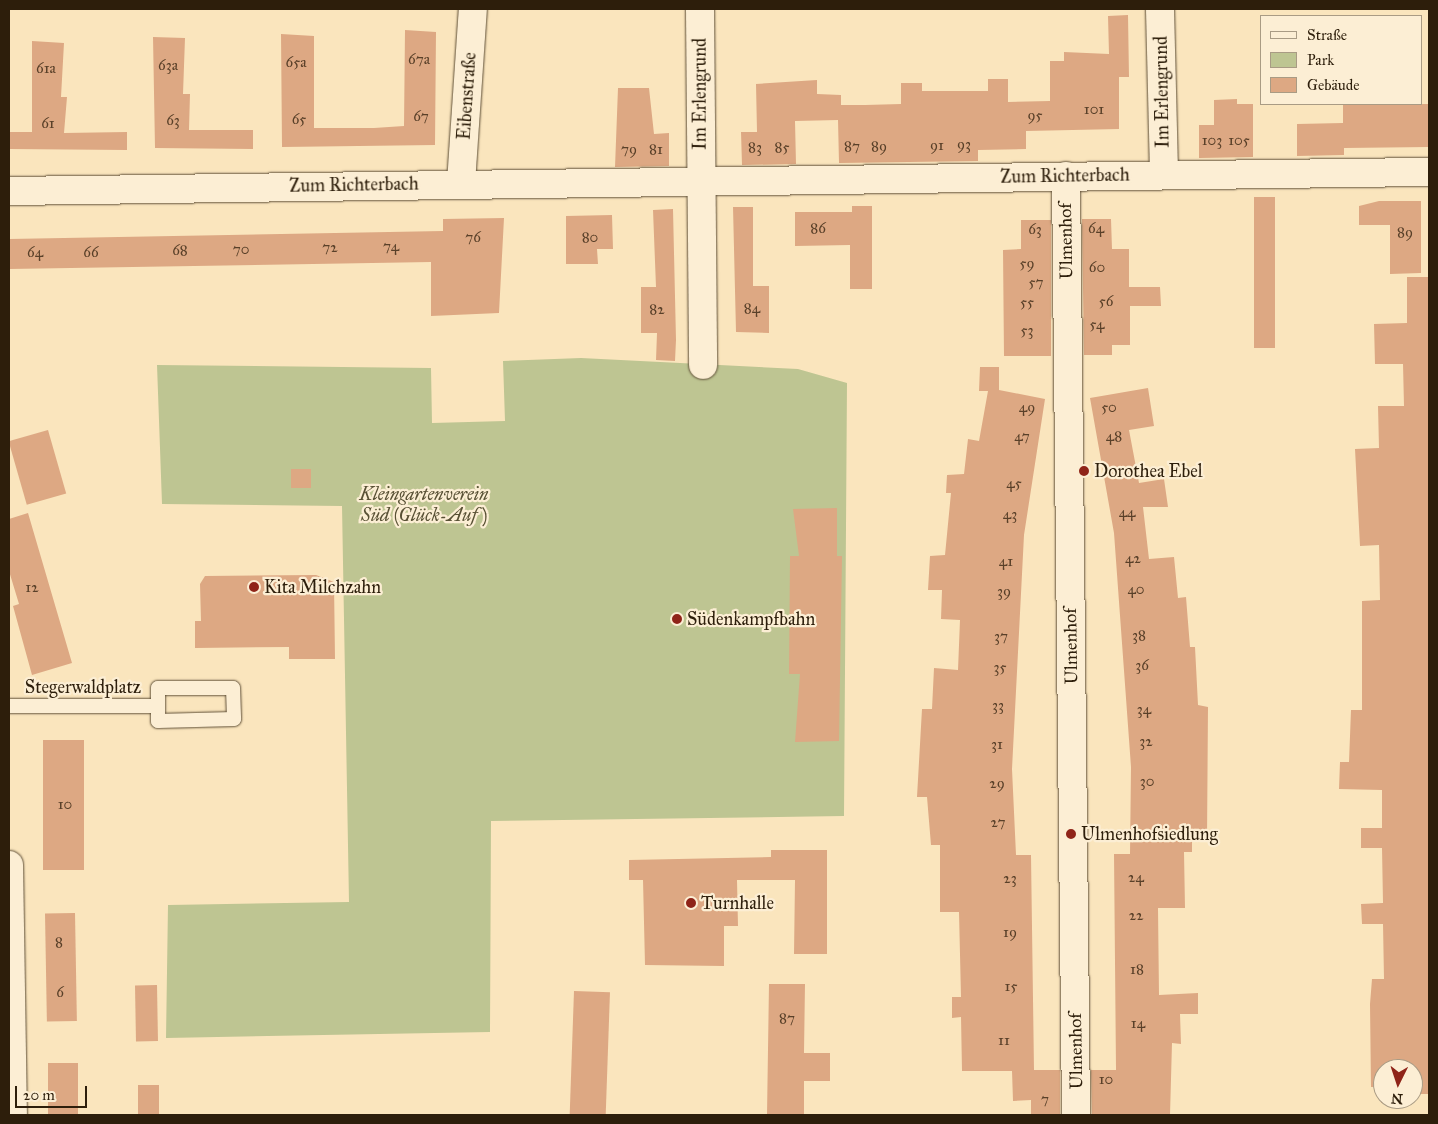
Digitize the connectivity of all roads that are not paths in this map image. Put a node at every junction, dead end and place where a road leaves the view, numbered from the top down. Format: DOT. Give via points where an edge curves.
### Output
graph roads {
  1 [pos="473,9"];
  2 [pos="700,9"];
  3 [pos="1160,9"];
  4 [pos="1429,172"];
  5 [pos="1164,175"];
  6 [pos="1066,176"];
  7 [pos="700,180"];
  8 [pos="461,183"];
  9 [pos="9,191"];
  10 [pos="703,366"];
  11 [pos="9,706"];
  12 [pos="158,706"];
  13 [pos="9,865"];
  14 [pos="13,1115"];
  15 [pos="1076,1115"];
  1 -- 8 [label="street, Eibenstraße"];
  2 -- 7 [label="street, Im Erlengrund"];
  3 -- 5 [label="street, Im Erlengrund"];
  4 -- 5 [label="street, Zum Richterbach"];
  5 -- 6 [label="street, Zum Richterbach"];
  6 -- 7 [label="street, Zum Richterbach"];
  6 -- 15 [label="street, Ulmenhof"];
  7 -- 8 [label="street, Zum Richterbach"];
  7 -- 10 [label="street"];
  8 -- 9 [label="street, Zum Richterbach"];
  11 -- 12 [label="lane, Stegerwaldplatz"];
  12 -- 12 [label="lane, Stegerwaldplatz" via="158,688 233,688 234,720 158,721"];
  13 -- 14 [label="street"];
}
